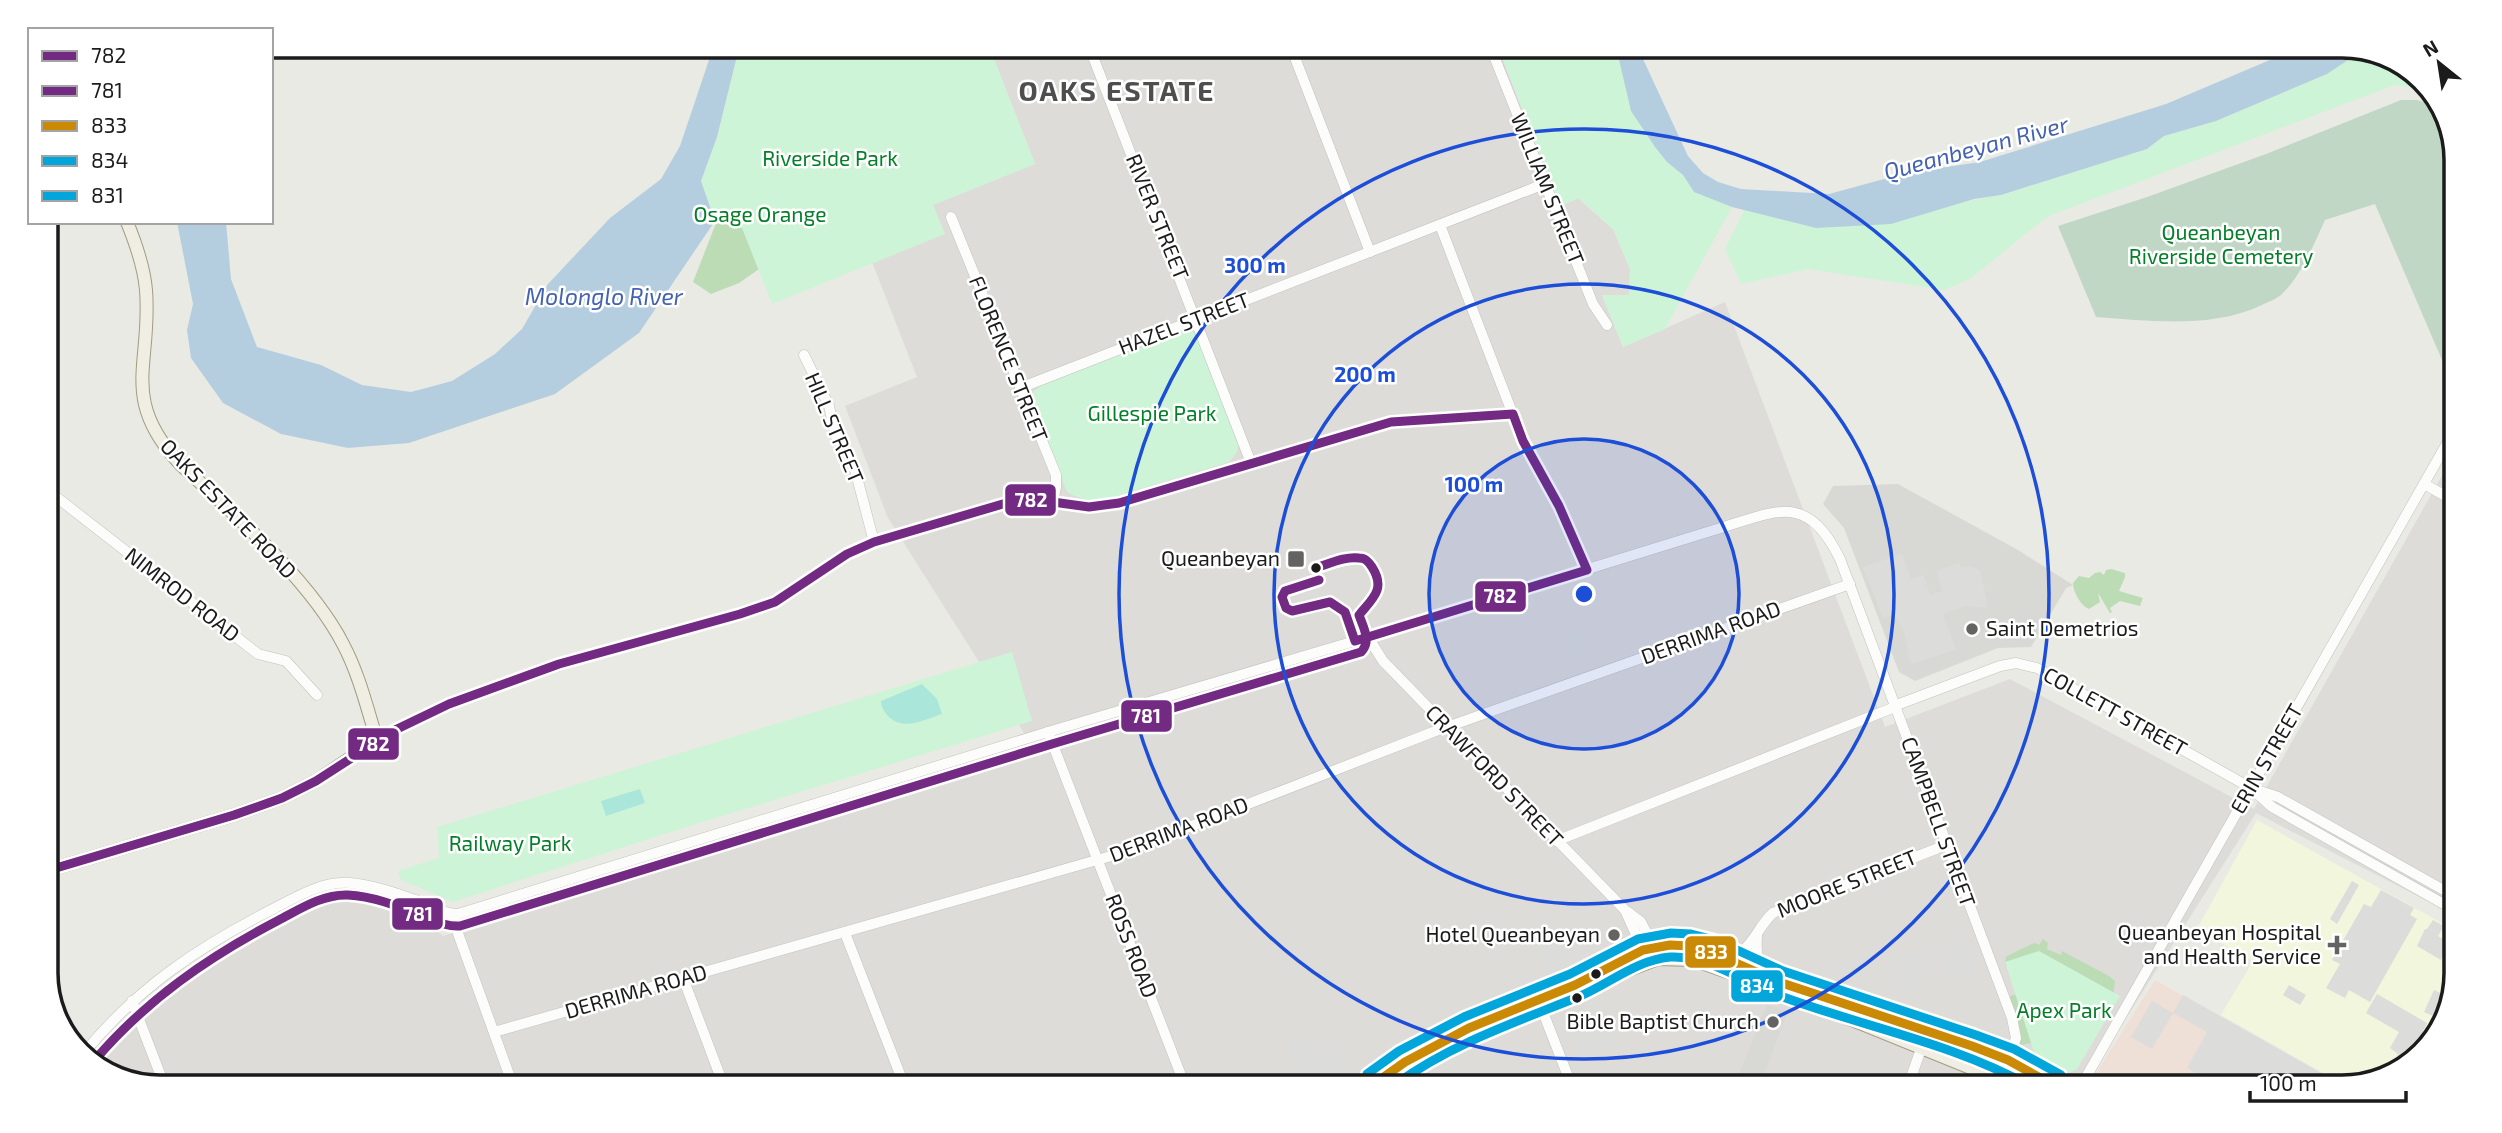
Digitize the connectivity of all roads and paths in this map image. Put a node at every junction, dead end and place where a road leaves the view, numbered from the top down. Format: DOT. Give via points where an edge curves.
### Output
graph roads {
  1 [pos="1094,58"];
  2 [pos="1295,58"];
  3 [pos="1495,58"];
  4 [pos="1544,184"];
  5 [pos="951,217"];
  6 [pos="128,224"];
  7 [pos="1440,225"];
  8 [pos="1370,252"];
  9 [pos="1197,319"];
  10 [pos="1607,325"];
  11 [pos="804,355"];
  12 [pos="1020,388"];
  13 [pos="1513,414"];
  14 [pos="2444,449"];
  15 [pos="1251,463"];
  16 [pos="2424,484"];
  17 [pos="2444,495"];
  18 [pos="58,498"];
  19 [pos="1053,502"];
  20 [pos="874,542"];
  21 [pos="1587,570"];
  22 [pos="1850,584"];
  23 [pos="1368,637"];
  24 [pos="317,695"];
  25 [pos="1895,707"];
  26 [pos="1447,727"];
  27 [pos="1048,732"];
  28 [pos="377,740"];
  29 [pos="2250,788"];
  30 [pos="1556,841"];
  31 [pos="1945,845"];
  32 [pos="1098,861"];
  33 [pos="58,867"];
  34 [pos="2444,890"];
  35 [pos="2444,904"];
  36 [pos="452,914"];
  37 [pos="845,933"];
  38 [pos="1757,934"];
  39 [pos="1650,953"];
  40 [pos="1719,955"];
  41 [pos="682,978"];
  42 [pos="1779,982"];
  43 [pos="132,1001"];
  44 [pos="1525,1009"];
  45 [pos="1543,1013"];
  46 [pos="1927,1031"];
  47 [pos="494,1032"];
  48 [pos="90,1047"];
  49 [pos="1921,1049"];
  50 [pos="2008,1060"];
  51 [pos="160,1075"];
  52 [pos="509,1075"];
  53 [pos="720,1075"];
  54 [pos="900,1075"];
  55 [pos="1181,1075"];
  56 [pos="1387,1075"];
  57 [pos="1400,1075"];
  58 [pos="1567,1075"];
  59 [pos="1912,1075"];
  60 [pos="1987,1075"];
  61 [pos="2035,1075"];
  62 [pos="2087,1075"];
  1 -- 9 [label="street, RIVER STREET"];
  2 -- 8 [label="street"];
  3 -- 4 [label="street, WILLIAM STREET"];
  4 -- 7 [label="street, HAZEL STREET"];
  4 -- 10 [label="street, WILLIAM STREET" via="1593,304"];
  5 -- 12 [label="street, FLORENCE STREET"];
  6 -- 28 [label="main road, OAKS ESTATE ROAD" via="144,274 142,384 153,429 167,451 287,569 328,620 352,662"];
  7 -- 8 [label="street, HAZEL STREET"];
  7 -- 13 [label="street"];
  8 -- 9 [label="street, HAZEL STREET"];
  9 -- 12 [label="street, HAZEL STREET"];
  9 -- 15 [label="street, RIVER STREET"];
  11 -- 20 [label="street, HILL STREET" via="829,406 836,437 853,462"];
  12 -- 19 [label="street, FLORENCE STREET" via="1056,475"];
  13 -- 15 [label="street" via="1391,422"];
  13 -- 21 [label="street"];
  14 -- 16 [label="street, ERIN STREET"];
  15 -- 19 [label="street" via="1105,506"];
  16 -- 17 [label="street"];
  16 -- 29 [label="street, ERIN STREET"];
  18 -- 24 [label="street, NIMROD ROAD" via="258,654 286,661"];
  19 -- 20 [label="street" via="1013,501"];
  20 -- 28 [label="street" via="847,554 775,602 559,664 487,689"];
  21 -- 22 [label="street, CAMPBELL STREET" via="1787,511 1820,526"];
  21 -- 23 [label="street, CAMPBELL STREET"];
  22 -- 25 [label="street, CAMPBELL STREET"];
  22 -- 26 [label="street, DERRIMA ROAD"];
  23 -- 26 [label="street, CRAWFORD STREET" via="1383,661"];
  23 -- 27 [label="street, CAMPBELL STREET"];
  25 -- 29 [label="street, COLLETT STREET" via="2000,666 2031,665"];
  25 -- 30 [label="street, COLLETT STREET"];
  25 -- 31 [label="street, CAMPBELL STREET"];
  26 -- 30 [label="street, CRAWFORD STREET"];
  26 -- 32 [label="street, DERRIMA ROAD"];
  27 -- 32 [label="street, ROSS ROAD"];
  27 -- 36 [label="street, CAMPBELL STREET"];
  28 -- 33 [label="main road" via="282,798"];
  29 -- 34 [label="street, COLLETT STREET" via="2278,797"];
  29 -- 35 [label="street, COLLETT STREET" via="2272,807"];
  29 -- 62 [label="street, ERIN STREET"];
  30 -- 39 [label="street, CRAWFORD STREET" via="1640,920"];
  31 -- 38 [label="street, MOORE STREET" via="1783,908 1766,919"];
  31 -- 50 [label="street, CAMPBELL STREET" via="2015,1030"];
  32 -- 37 [label="street, DERRIMA ROAD"];
  32 -- 55 [label="street, ROSS ROAD"];
  36 -- 43 [label="street" via="372,886 323,886 225,934"];
  36 -- 47 [label="street"];
  37 -- 41 [label="street, DERRIMA ROAD"];
  37 -- 54 [label="street"];
  38 -- 40 [label="street, MOORE STREET" via="1739,954"];
  38 -- 42 [label="street, MOORE STREET" via="1759,964"];
  39 -- 40 [label="main road" via="1689,946"];
  39 -- 44 [label="main road"];
  39 -- 45 [label="main road"];
  39 -- 49 [label="main road" via="1698,961"];
  40 -- 42 [label="main road"];
  41 -- 47 [label="street, DERRIMA ROAD"];
  41 -- 53 [label="street"];
  42 -- 46 [label="main road"];
  43 -- 48 [label="street"];
  43 -- 51 [label="street"];
  44 -- 45 [label="main road"];
  44 -- 56 [label="main road" via="1435,1045"];
  44 -- 57 [label="main road"];
  45 -- 58 [label="street"];
  46 -- 49 [label="main road"];
  46 -- 50 [label="main road"];
  47 -- 52 [label="street"];
  49 -- 59 [label="street"];
  49 -- 60 [label="main road"];
  50 -- 61 [label="main road"];
}
